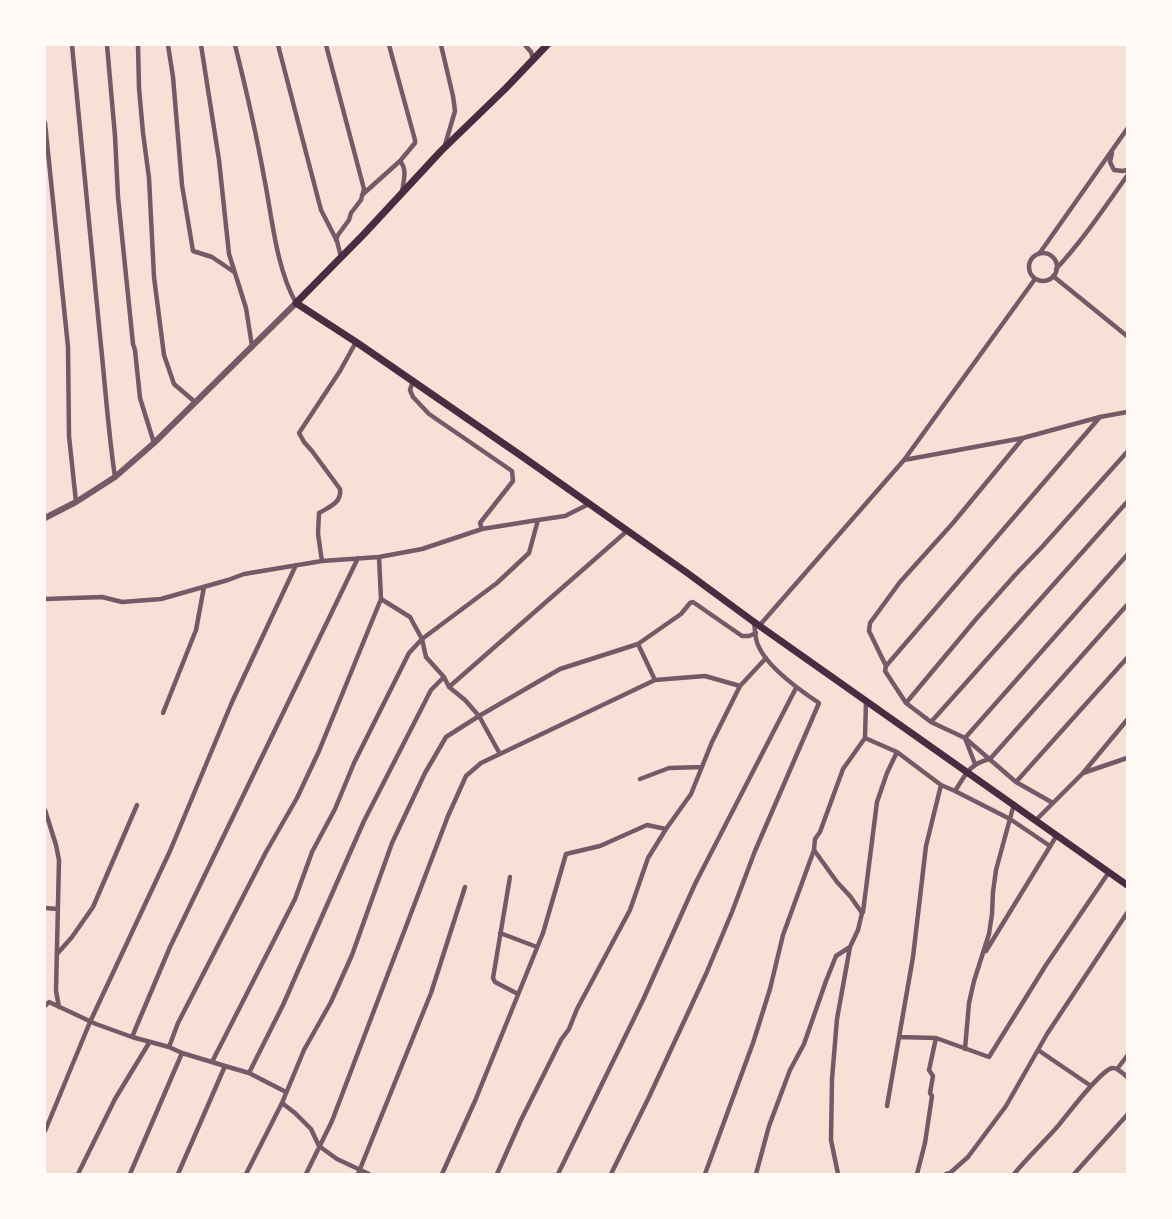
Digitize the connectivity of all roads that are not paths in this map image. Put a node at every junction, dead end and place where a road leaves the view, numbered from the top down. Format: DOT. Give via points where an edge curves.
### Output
graph roads {
  1 [pos="72,45"];
  2 [pos="106,45"];
  3 [pos="138,45"];
  4 [pos="168,45"];
  5 [pos="201,45"];
  6 [pos="235,45"];
  7 [pos="278,45"];
  8 [pos="326,45"];
  9 [pos="389,45"];
  10 [pos="441,45"];
  11 [pos="525,45"];
  12 [pos="547,45"];
  13 [pos="533,59"];
  14 [pos="45,123"];
  15 [pos="1127,129"];
  16 [pos="444,148"];
  17 [pos="1112,150"];
  18 [pos="400,161"];
  19 [pos="1127,170"];
  20 [pos="1127,176"];
  21 [pos="402,193"];
  22 [pos="362,195"];
  23 [pos="336,240"];
  24 [pos="1039,254"];
  25 [pos="341,257"];
  26 [pos="1056,269"];
  27 [pos="234,272"];
  28 [pos="1053,276"];
  29 [pos="1035,279"];
  30 [pos="296,303"];
  31 [pos="1127,336"];
  32 [pos="356,342"];
  33 [pos="252,345"];
  34 [pos="413,381"];
  35 [pos="195,402"];
  36 [pos="1127,412"];
  37 [pos="1100,417"];
  38 [pos="1023,438"];
  39 [pos="154,443"];
  40 [pos="1127,452"];
  41 [pos="904,460"];
  42 [pos="115,477"];
  43 [pos="76,502"];
  44 [pos="1127,502"];
  45 [pos="589,504"];
  46 [pos="45,518"];
  47 [pos="538,520"];
  48 [pos="482,529"];
  49 [pos="627,531"];
  50 [pos="1127,555"];
  51 [pos="379,557"];
  52 [pos="358,558"];
  53 [pos="322,561"];
  54 [pos="296,565"];
  55 [pos="204,587"];
  56 [pos="45,599"];
  57 [pos="381,599"];
  58 [pos="1127,605"];
  59 [pos="756,627"];
  60 [pos="422,639"];
  61 [pos="638,644"];
  62 [pos="766,658"];
  63 [pos="1127,658"];
  64 [pos="885,666"];
  65 [pos="444,676"];
  66 [pos="655,680"];
  67 [pos="740,686"];
  68 [pos="449,687"];
  69 [pos="796,688"];
  70 [pos="866,701"];
  71 [pos="906,703"];
  72 [pos="163,713"];
  73 [pos="479,716"];
  74 [pos="1127,720"];
  75 [pos="931,722"];
  76 [pos="865,738"];
  77 [pos="965,738"];
  78 [pos="897,752"];
  79 [pos="500,754"];
  80 [pos="1127,758"];
  81 [pos="990,759"];
  82 [pos="975,764"];
  83 [pos="702,767"];
  84 [pos="966,771"];
  85 [pos="1083,774"];
  86 [pos="640,779"];
  87 [pos="1016,782"];
  88 [pos="941,785"];
  89 [pos="955,791"];
  90 [pos="1053,802"];
  91 [pos="1014,804"];
  92 [pos="137,805"];
  93 [pos="45,810"];
  94 [pos="1010,819"];
  95 [pos="1035,820"];
  96 [pos="666,828"];
  97 [pos="1057,835"];
  98 [pos="1050,846"];
  99 [pos="814,850"];
  100 [pos="1109,872"];
  101 [pos="510,877"];
  102 [pos="1127,885"];
  103 [pos="465,887"];
  104 [pos="45,908"];
  105 [pos="58,909"];
  106 [pos="862,913"];
  107 [pos="1127,913"];
  108 [pos="500,933"];
  109 [pos="537,947"];
  110 [pos="850,947"];
  111 [pos="57,954"];
  112 [pos="980,960"];
  113 [pos="518,994"];
  114 [pos="45,1006"];
  115 [pos="59,1006"];
  116 [pos="90,1022"];
  117 [pos="132,1037"];
  118 [pos="899,1037"];
  119 [pos="936,1038"];
  120 [pos="149,1042"];
  121 [pos="169,1047"];
  122 [pos="965,1049"];
  123 [pos="1038,1050"];
  124 [pos="182,1053"];
  125 [pos="1127,1056"];
  126 [pos="212,1062"];
  127 [pos="225,1066"];
  128 [pos="1117,1069"];
  129 [pos="249,1073"];
  130 [pos="1127,1077"];
  131 [pos="1091,1086"];
  132 [pos="286,1092"];
  133 [pos="282,1103"];
  134 [pos="887,1106"];
  135 [pos="1127,1115"];
  136 [pos="45,1131"];
  137 [pos="319,1146"];
  138 [pos="359,1172"];
  139 [pos="78,1174"];
  140 [pos="130,1174"];
  141 [pos="178,1174"];
  142 [pos="246,1174"];
  143 [pos="306,1174"];
  144 [pos="369,1174"];
  145 [pos="442,1174"];
  146 [pos="497,1174"];
  147 [pos="558,1174"];
  148 [pos="611,1174"];
  149 [pos="705,1174"];
  150 [pos="756,1174"];
  151 [pos="838,1174"];
  152 [pos="917,1174"];
  153 [pos="946,1174"];
  154 [pos="1014,1174"];
  155 [pos="1074,1174"];
  1 -- 42 [label="street"];
  2 -- 39 [label="street" via="133,344 140,398"];
  3 -- 35 [label="street" via="154,277 164,355 174,384"];
  4 -- 27 [label="street" via="193,251 212,257"];
  5 -- 27 [label="street"];
  6 -- 30 [label="street" via="276,244"];
  7 -- 23 [label="street" via="321,210"];
  8 -- 22 [label="street" via="364,189"];
  9 -- 18 [label="street" via="415,135 415,143"];
  10 -- 16 [label="street" via="455,111"];
  11 -- 13 [label="street"];
  12 -- 13 [label="main road"];
  13 -- 16 [label="main road"];
  14 -- 43 [label="street" via="68,347 69,436"];
  15 -- 17 [label="street"];
  16 -- 21 [label="main road"];
  17 -- 19 [label="street" via="1110,162 1114,170"];
  17 -- 24 [label="street"];
  18 -- 21 [label="street" via="405,165"];
  18 -- 22 [label="street"];
  20 -- 26 [label="street"];
  21 -- 25 [label="main road"];
  22 -- 23 [label="street"];
  23 -- 25 [label="street"];
  24 -- 26 [label="street" via="1053,258"];
  24 -- 29 [label="street" via="1029,266"];
  25 -- 30 [label="main road"];
  26 -- 28 [label="street"];
  27 -- 33 [label="street" via="246,308"];
  28 -- 29 [label="street" via="1043,281"];
  28 -- 31 [label="street"];
  29 -- 41 [label="street"];
  30 -- 32 [label="main road"];
  30 -- 33 [label="street"];
  32 -- 34 [label="main road"];
  32 -- 53 [label="street" via="299,433 340,489 337,502 319,513"];
  33 -- 35 [label="street"];
  34 -- 45 [label="main road"];
  34 -- 48 [label="street" via="413,397 429,414 512,471 513,481 480,523"];
  35 -- 39 [label="street"];
  36 -- 37 [label="street"];
  37 -- 38 [label="street"];
  37 -- 64 [label="street"];
  38 -- 41 [label="street"];
  38 -- 64 [label="street" via="900,582 870,623 869,631"];
  39 -- 42 [label="street"];
  40 -- 71 [label="street"];
  41 -- 59 [label="street"];
  42 -- 43 [label="street"];
  43 -- 46 [label="street"];
  44 -- 75 [label="street"];
  45 -- 47 [label="street" via="565,516"];
  45 -- 49 [label="main road"];
  47 -- 48 [label="street"];
  47 -- 60 [label="street" via="529,553 480,597"];
  48 -- 51 [label="street" via="422,549"];
  49 -- 59 [label="main road"];
  49 -- 68 [label="street"];
  50 -- 77 [label="street"];
  51 -- 52 [label="street"];
  51 -- 57 [label="street"];
  52 -- 53 [label="street"];
  52 -- 117 [label="street" via="170,947"];
  53 -- 54 [label="street"];
  54 -- 55 [label="street" via="244,574"];
  54 -- 116 [label="street"];
  55 -- 56 [label="street" via="161,598 122,602 102,597"];
  55 -- 72 [label="street" via="196,630"];
  57 -- 60 [label="street" via="410,617"];
  57 -- 121 [label="street" via="297,798"];
  58 -- 81 [label="street"];
  59 -- 61 [label="street" via="749,636 742,636 693,602"];
  59 -- 62 [label="street" via="758,645"];
  59 -- 70 [label="main road"];
  60 -- 65 [label="street" via="426,657"];
  60 -- 126 [label="street" via="409,653 371,727 312,852 295,899"];
  61 -- 66 [label="street"];
  61 -- 73 [label="street" via="560,669"];
  62 -- 67 [label="street"];
  62 -- 69 [label="street"];
  63 -- 87 [label="street"];
  64 -- 71 [label="street"];
  65 -- 68 [label="street"];
  65 -- 129 [label="street" via="431,690 364,821"];
  66 -- 67 [label="street" via="705,676"];
  66 -- 79 [label="street"];
  67 -- 83 [label="street"];
  68 -- 73 [label="street"];
  69 -- 147 [label="street" via="695,884"];
  69 -- 148 [label="street" via="819,703 706,974"];
  70 -- 76 [label="street"];
  70 -- 84 [label="main road"];
  71 -- 75 [label="street"];
  73 -- 79 [label="street"];
  73 -- 132 [label="street" via="446,737 425,773 392,843 352,955"];
  74 -- 85 [label="street"];
  75 -- 77 [label="street"];
  76 -- 78 [label="street"];
  76 -- 99 [label="street" via="843,769"];
  77 -- 81 [label="street"];
  77 -- 82 [label="street"];
  78 -- 88 [label="street"];
  78 -- 106 [label="street" via="877,802"];
  79 -- 137 [label="street" via="466,776"];
  80 -- 85 [label="street"];
  81 -- 82 [label="street"];
  81 -- 87 [label="street"];
  82 -- 84 [label="street"];
  83 -- 86 [label="street" via="669,768"];
  83 -- 96 [label="street" via="690,794"];
  84 -- 89 [label="street"];
  84 -- 91 [label="main road"];
  85 -- 90 [label="street"];
  87 -- 90 [label="street"];
  88 -- 89 [label="street"];
  88 -- 118 [label="street" via="926,846"];
  89 -- 94 [label="street"];
  90 -- 95 [label="street"];
  91 -- 94 [label="street"];
  91 -- 95 [label="main road"];
  92 -- 111 [label="street" via="93,907"];
  93 -- 105 [label="street" via="58,860"];
  94 -- 98 [label="street"];
  94 -- 112 [label="street" via="996,870 989,934"];
  95 -- 97 [label="main road"];
  96 -- 109 [label="street" via="647,825 600,846 566,854"];
  96 -- 146 [label="street" via="648,858 630,910 561,1040"];
  97 -- 98 [label="street"];
  97 -- 100 [label="main road"];
  98 -- 112 [label="street"];
  99 -- 106 [label="street"];
  99 -- 149 [label="street" via="783,935 753,1043"];
  100 -- 102 [label="main road"];
  100 -- 122 [label="street" via="989,1057"];
  101 -- 108 [label="street"];
  103 -- 138 [label="street" via="427,1002"];
  104 -- 105 [label="street"];
  105 -- 111 [label="street"];
  106 -- 110 [label="street"];
  107 -- 123 [label="street"];
  108 -- 109 [label="street"];
  108 -- 113 [label="street" via="493,978"];
  109 -- 113 [label="street"];
  110 -- 150 [label="street" via="836,956 832,964 769,1126"];
  110 -- 151 [label="street" via="837,1019 832,1079 831,1140"];
  111 -- 115 [label="street"];
  112 -- 122 [label="street" via="969,1003"];
  113 -- 145 [label="street"];
  114 -- 115 [label="street" via="49,1002"];
  115 -- 116 [label="street"];
  116 -- 117 [label="street"];
  116 -- 136 [label="street"];
  117 -- 120 [label="street"];
  118 -- 119 [label="street"];
  118 -- 134 [label="street"];
  119 -- 122 [label="street"];
  119 -- 152 [label="street" via="929,1070 933,1076 932,1096"];
  120 -- 121 [label="street"];
  120 -- 139 [label="street"];
  121 -- 124 [label="street"];
  123 -- 131 [label="street"];
  123 -- 153 [label="street" via="1006,1106 978,1144"];
  124 -- 126 [label="street"];
  124 -- 140 [label="street"];
  125 -- 128 [label="street"];
  126 -- 127 [label="street"];
  127 -- 129 [label="street"];
  127 -- 141 [label="street"];
  128 -- 130 [label="street"];
  128 -- 131 [label="street" via="1108,1070"];
  129 -- 132 [label="street"];
  131 -- 154 [label="street"];
  132 -- 133 [label="street"];
  133 -- 137 [label="street" via="311,1129"];
  133 -- 142 [label="street"];
  135 -- 155 [label="street"];
  137 -- 138 [label="street"];
  137 -- 143 [label="street"];
  138 -- 144 [label="street"];
}
